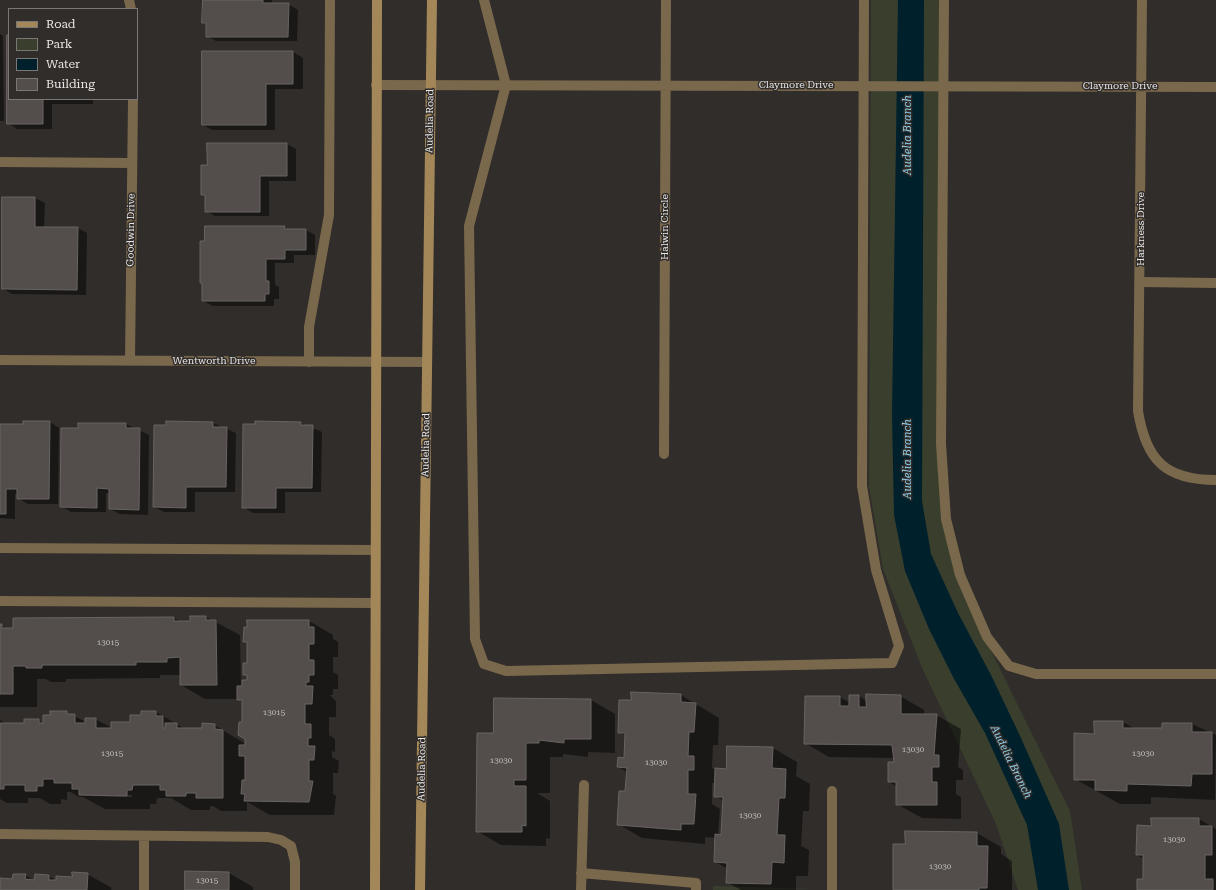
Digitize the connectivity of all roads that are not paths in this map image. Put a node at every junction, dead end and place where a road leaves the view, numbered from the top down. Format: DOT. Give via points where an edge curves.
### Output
graph roads {
  1 [pos="330,0"];
  2 [pos="377,0"];
  3 [pos="432,0"];
  4 [pos="484,0"];
  5 [pos="666,0"];
  6 [pos="864,0"];
  7 [pos="944,0"];
  8 [pos="1142,0"];
  9 [pos="376,85"];
  10 [pos="431,85"];
  11 [pos="506,85"];
  12 [pos="665,85"];
  13 [pos="864,86"];
  14 [pos="944,86"];
  15 [pos="1141,86"];
  16 [pos="1216,87"];
  17 [pos="133,100"];
  18 [pos="0,162"];
  19 [pos="132,163"];
  20 [pos="1140,282"];
  21 [pos="1216,283"];
  22 [pos="0,360"];
  23 [pos="130,361"];
  24 [pos="309,362"];
  25 [pos="376,362"];
  26 [pos="427,362"];
  27 [pos="664,454"];
  28 [pos="1216,480"];
  29 [pos="0,548"];
  30 [pos="375,550"];
  31 [pos="0,601"];
  32 [pos="375,603"];
  33 [pos="1216,674"];
  34 [pos="584,785"];
  35 [pos="832,791"];
  36 [pos="0,834"];
  37 [pos="144,836"];
  38 [pos="581,873"];
  39 [pos="144,890"];
  40 [pos="295,890"];
  41 [pos="375,890"];
  42 [pos="420,890"];
  43 [pos="581,890"];
  44 [pos="696,890"];
  45 [pos="832,890"];
  1 -- 24 [label="street" via="329,215 310,327"];
  2 -- 9 [label="main road"];
  3 -- 10 [label="main road, Audelia Road"];
  4 -- 11 [label="street"];
  5 -- 12 [label="street, Halwin Circle"];
  6 -- 13 [label="street"];
  7 -- 14 [label="street"];
  8 -- 15 [label="street, Harkness Drive"];
  9 -- 10 [label="street, Claymore Drive"];
  9 -- 25 [label="main road"];
  10 -- 11 [label="street, Claymore Drive"];
  10 -- 26 [label="main road, Audelia Road"];
  11 -- 12 [label="street, Claymore Drive"];
  11 -- 13 [label="street" via="469,226 475,639 484,664 506,671 892,663 899,646 876,570 862,486"];
  12 -- 13 [label="street, Claymore Drive"];
  12 -- 27 [label="street, Halwin Circle"];
  13 -- 14 [label="street, Claymore Drive"];
  14 -- 15 [label="street, Claymore Drive"];
  14 -- 33 [label="street" via="941,444 946,519 960,575 987,637 1009,666 1036,674"];
  15 -- 16 [label="street, Claymore Drive"];
  15 -- 20 [label="street, Harkness Drive"];
  17 -- 19 [label="street, Goodwin Drive"];
  18 -- 19 [label="street"];
  19 -- 23 [label="street, Goodwin Drive"];
  20 -- 21 [label="street"];
  20 -- 28 [label="street, Harkness Drive" via="1138,411 1142,434 1152,455 1173,473"];
  22 -- 23 [label="street, Wentworth Drive"];
  23 -- 24 [label="street, Wentworth Drive"];
  24 -- 25 [label="street, Wentworth Drive"];
  25 -- 26 [label="street, Wentworth Drive"];
  25 -- 30 [label="main road"];
  26 -- 42 [label="main road, Audelia Road"];
  29 -- 30 [label="street"];
  30 -- 32 [label="main road"];
  31 -- 32 [label="street"];
  32 -- 41 [label="main road"];
  34 -- 38 [label="street"];
  35 -- 45 [label="street"];
  36 -- 37 [label="street"];
  37 -- 39 [label="street"];
  37 -- 40 [label="street" via="268,837 281,840 291,846 295,862"];
  38 -- 43 [label="street"];
  38 -- 44 [label="street" via="696,884"];
}
